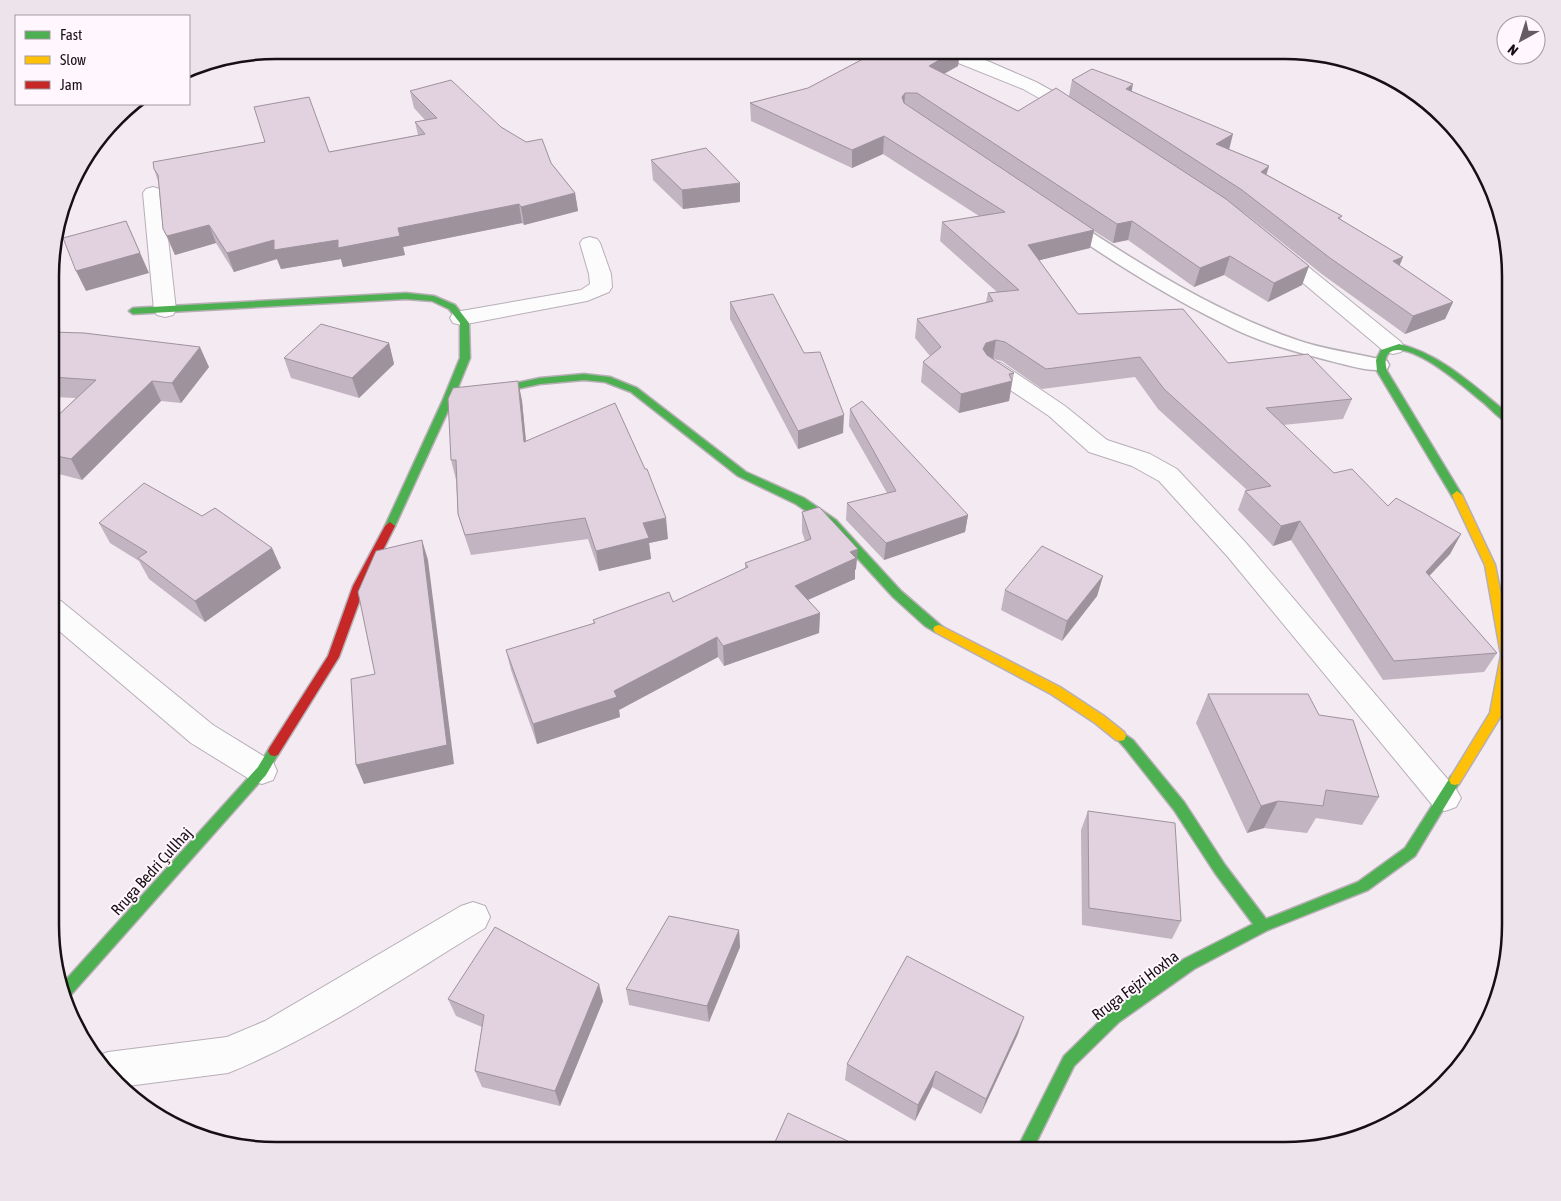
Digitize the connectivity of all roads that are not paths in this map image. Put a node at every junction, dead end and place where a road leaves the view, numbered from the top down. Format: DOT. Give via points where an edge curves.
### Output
graph roads {
  1 [pos="968,59"];
  2 [pos="1095,123"];
  3 [pos="153,193"];
  4 [pos="1054,214"];
  5 [pos="590,243"];
  6 [pos="1266,243"];
  7 [pos="165,310"];
  8 [pos="133,311"];
  9 [pos="460,318"];
  10 [pos="1393,347"];
  11 [pos="1380,365"];
  12 [pos="993,368"];
  13 [pos="447,402"];
  14 [pos="1502,414"];
  15 [pos="59,615"];
  16 [pos="1502,629"];
  17 [pos="1502,682"];
  18 [pos="262,771"];
  19 [pos="1445,798"];
  20 [pos="473,917"];
  21 [pos="1263,926"];
  22 [pos="68,988"];
  23 [pos="114,1069"];
  24 [pos="1028,1142"];
  1 -- 2 [label="street" via="1055,97"];
  3 -- 7 [label="street"];
  4 -- 11 [label="lane" via="1118,257 1231,321 1289,344"];
  5 -- 9 [label="street" via="591,253 602,273 601,287 587,295"];
  6 -- 10 [label="street"];
  7 -- 8 [label="street"];
  7 -- 9 [label="street" via="406,296 434,299 452,307"];
  9 -- 13 [label="street, Rruga Bedri Çullhaj" via="464,323 465,358"];
  10 -- 11 [label="street" via="1384,351"];
  10 -- 14 [label="street" via="1406,347 1432,358"];
  11 -- 16 [label="street, Rruga Fejzi Hoxha" via="1456,492 1490,565"];
  12 -- 19 [label="street" via="1057,412 1098,446 1142,460 1168,475 1237,550"];
  13 -- 18 [label="street, Rruga Bedri Çullhaj" via="359,586 333,657"];
  13 -- 21 [label="street" via="555,379 598,377 634,390 742,474 800,501 832,523 897,594 929,623 1067,696 1102,719 1129,744 1179,806 1220,869"];
  15 -- 18 [label="street" via="202,734"];
  17 -- 19 [label="street, Rruga Fejzi Hoxha" via="1496,714"];
  18 -- 22 [label="street, Rruga Bedri Çullhaj"];
  19 -- 21 [label="street, Rruga Fejzi Hoxha" via="1410,852 1363,886"];
  20 -- 23 [label="street" via="278,1033 228,1055"];
  21 -- 24 [label="street, Rruga Fejzi Hoxha" via="1189,964 1108,1024 1069,1061"];
}
